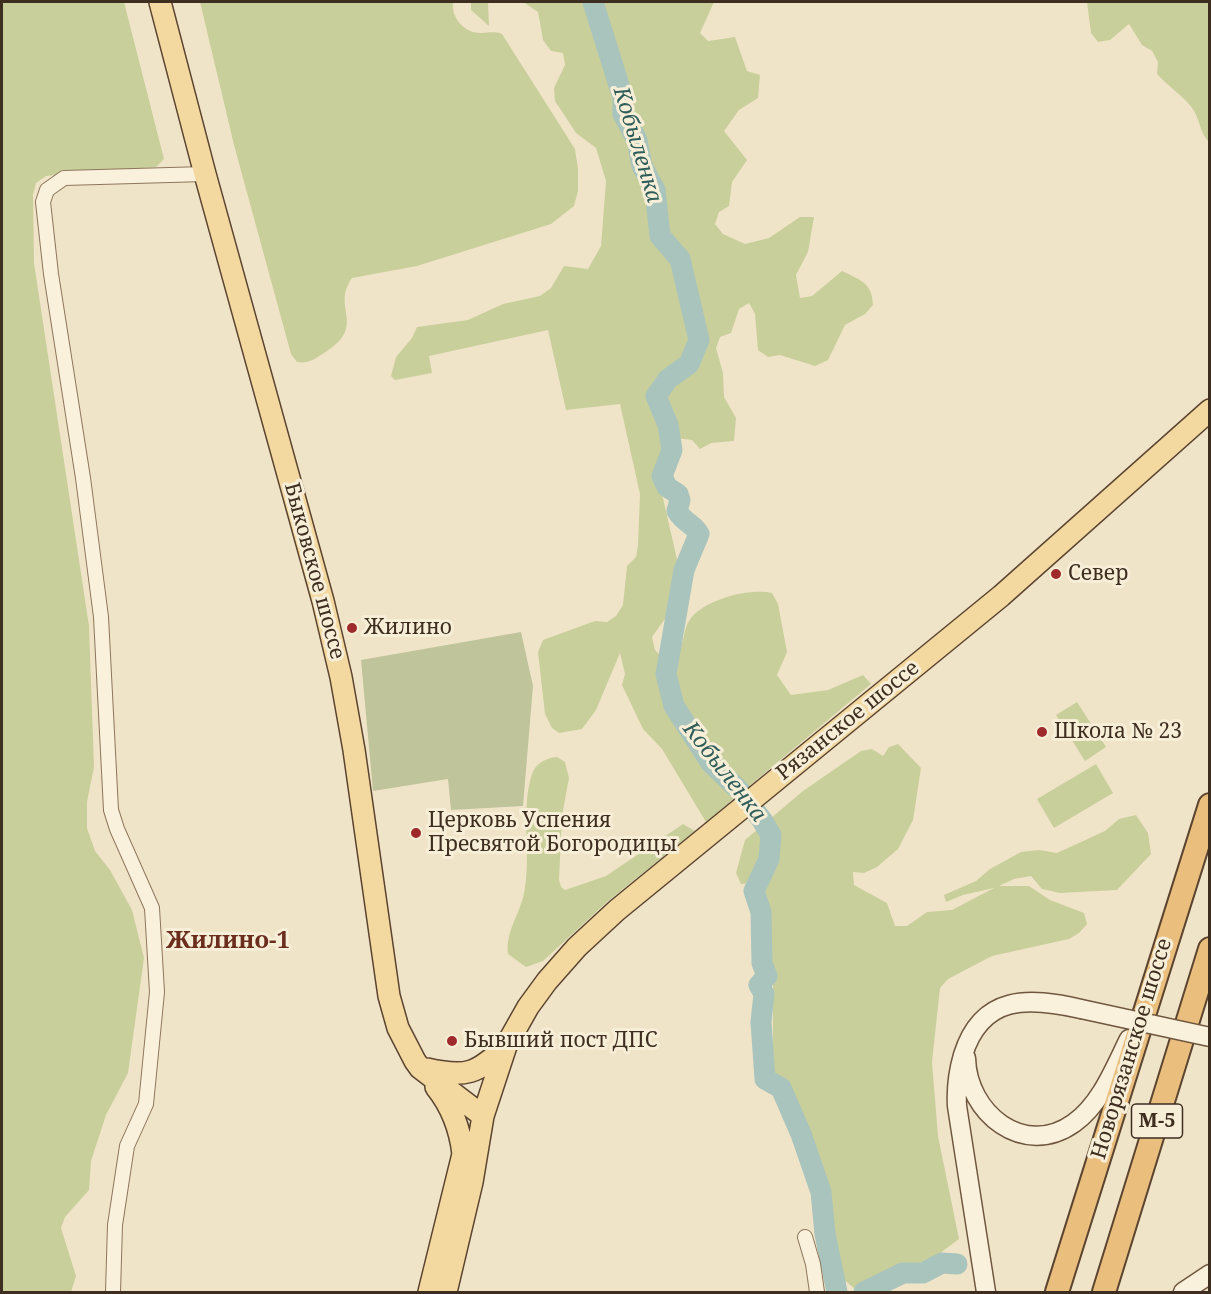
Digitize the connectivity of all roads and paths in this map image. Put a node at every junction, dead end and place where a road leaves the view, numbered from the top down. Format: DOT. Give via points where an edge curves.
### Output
graph roads {
  1 [pos="160,2"];
  2 [pos="205,174"];
  3 [pos="1204,416"];
  4 [pos="1209,805"];
  5 [pos="1209,949"];
  6 [pos="1144,1008"];
  7 [pos="1209,1037"];
  8 [pos="966,1044"];
  9 [pos="506,1046"];
  10 [pos="420,1068"];
  11 [pos="483,1116"];
  12 [pos="463,1154"];
  13 [pos="805,1236"];
  14 [pos="1209,1274"];
  15 [pos="113,1293"];
  16 [pos="429,1293"];
  17 [pos="446,1293"];
  18 [pos="817,1293"];
  19 [pos="986,1293"];
  20 [pos="1056,1293"];
  21 [pos="1104,1293"];
  22 [pos="1183,1293"];
  1 -- 2 [label="main road, Быковское шоссе"];
  2 -- 10 [label="main road, Быковское шоссе" via="336,654 354,750 389,996 398,1028"];
  2 -- 15 [label="street" via="64,178 47,190 43,202 101,617 111,810 152,908 157,992 146,1104 127,1146 115,1225"];
  3 -- 9 [label="main road, Рязанское шоссе" via="1001,597 617,910 577,947 534,998"];
  4 -- 6 [label="highway, Новорязанское шоссе / М-5"];
  5 -- 21 [label="highway, М-5"];
  6 -- 8 [label="main road" via="1094,1102 1073,1124 1053,1133 1019,1133 990,1116 969,1080"];
  6 -- 20 [label="highway, Новорязанское шоссе / М-5"];
  7 -- 8 [label="main road, bridge" via="1081,1009 1022,1002 1004,1006 988,1016 973,1029"];
  8 -- 19 [label="main road" via="956,1086 957,1106"];
  9 -- 10 [label="main road" via="474,1071 448,1074"];
  9 -- 11 [label="main road, Рязанское шоссе"];
  10 -- 11 [label="main road, Быковское шоссе"];
  10 -- 12 [label="main road" via="453,1113"];
  11 -- 12 [label="main road, Рязанское шоссе"];
  11 -- 17 [label="main road, Рязанское шоссе"];
  12 -- 16 [label="main road, Рязанское шоссе"];
  13 -- 18 [label="street"];
  14 -- 22 [label="main road"];
}
